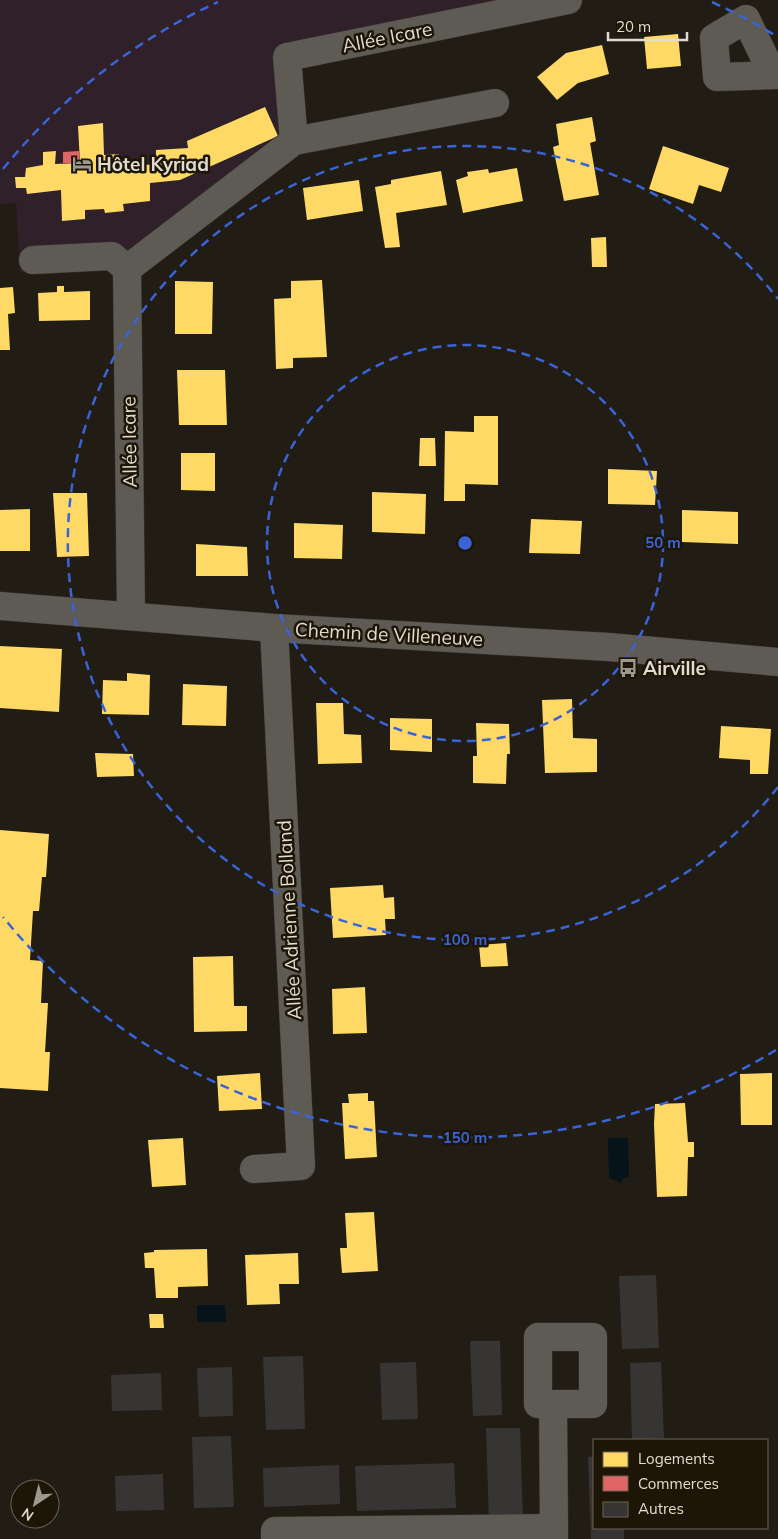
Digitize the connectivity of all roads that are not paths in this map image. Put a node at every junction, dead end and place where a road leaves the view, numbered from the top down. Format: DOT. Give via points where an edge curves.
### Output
graph roads {
  1 [pos="568,0"];
  2 [pos="495,103"];
  3 [pos="294,141"];
  4 [pos="33,260"];
  5 [pos="127,269"];
  6 [pos="0,606"];
  7 [pos="131,615"];
  8 [pos="274,628"];
  9 [pos="778,662"];
  10 [pos="254,1169"];
  11 [pos="553,1404"];
  12 [pos="554,1534"];
  13 [pos="275,1539"];
  1 -- 3 [label="street, Allée Icare" via="287,57"];
  2 -- 3 [label="street"];
  3 -- 5 [label="street"];
  4 -- 5 [label="street" via="112,256"];
  5 -- 7 [label="street, Allée Icare"];
  6 -- 7 [label="street, Chemin de Villeneuve"];
  7 -- 8 [label="street, Chemin de Villeneuve"];
  8 -- 9 [label="street, Chemin de Villeneuve" via="609,647"];
  8 -- 10 [label="street, Allée Adrienne Bolland" via="301,1166"];
  11 -- 12 [label="street"];
  12 -- 13 [label="street" via="275,1531"];
}
